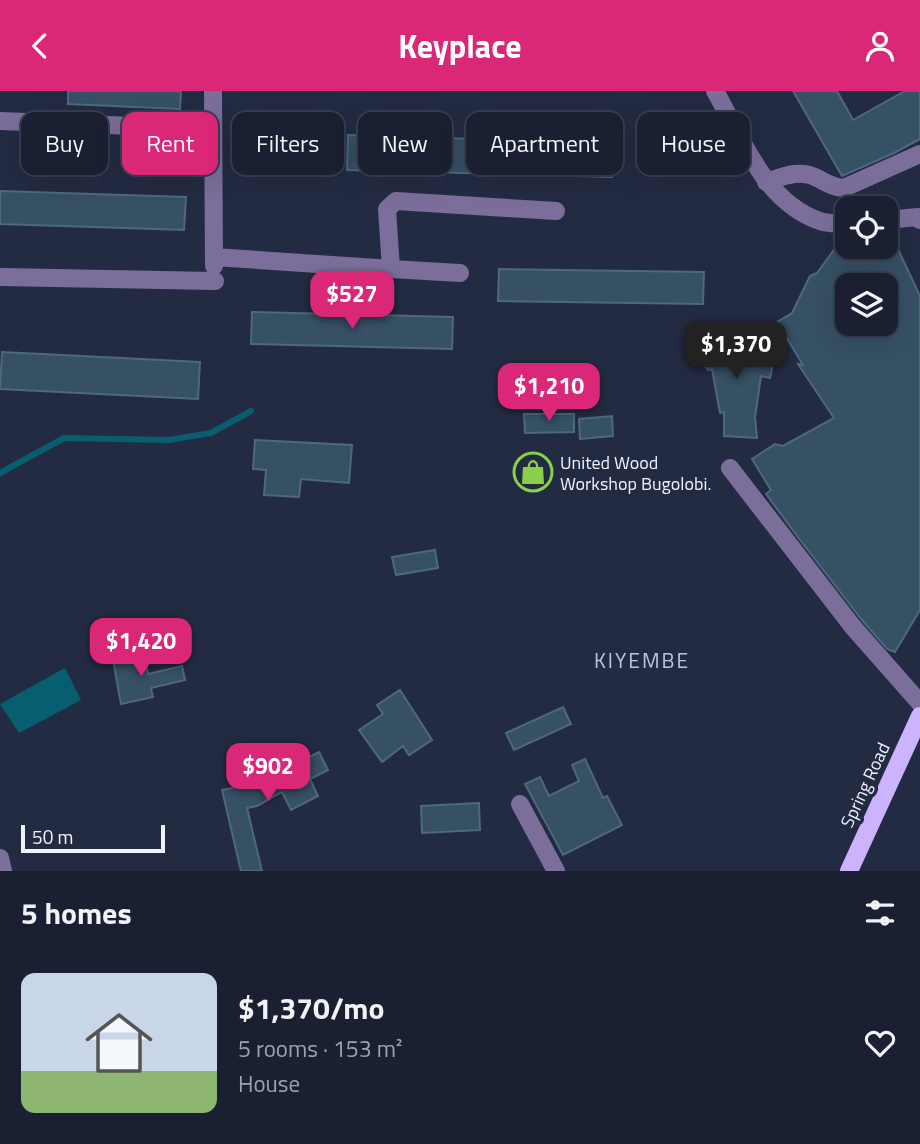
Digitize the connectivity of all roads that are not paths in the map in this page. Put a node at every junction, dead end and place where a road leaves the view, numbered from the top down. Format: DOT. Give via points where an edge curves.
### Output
graph roads {
  1 [pos="213,91"];
  2 [pos="715,91"];
  3 [pos="213,112"];
  4 [pos="0,121"];
  5 [pos="122,126"];
  6 [pos="920,154"];
  7 [pos="213,175"];
  8 [pos="766,182"];
  9 [pos="556,211"];
  10 [pos="919,218"];
  11 [pos="898,220"];
  12 [pos="835,223"];
  13 [pos="214,257"];
  14 [pos="391,269"];
  15 [pos="460,272"];
  16 [pos="0,277"];
  17 [pos="730,468"];
  18 [pos="920,703"];
  19 [pos="920,716"];
  20 [pos="520,804"];
  21 [pos="0,858"];
  22 [pos="3,871"];
  23 [pos="556,871"];
  24 [pos="849,871"];
  1 -- 3 [label="street"];
  2 -- 8 [label="street"];
  4 -- 5 [label="street"];
  6 -- 8 [label="street" via="844,188 831,187 800,172"];
  7 -- 13 [label="street"];
  8 -- 12 [label="street" via="821,222"];
  9 -- 14 [label="street" via="396,201 387,209"];
  10 -- 11 [label="street"];
  13 -- 14 [label="street"];
  13 -- 16 [label="street" via="215,283"];
  14 -- 15 [label="street"];
  17 -- 18 [label="street" via="853,627"];
  19 -- 24 [label="main road, Spring Road"];
  20 -- 23 [label="street"];
  21 -- 22 [label="street"];
}
